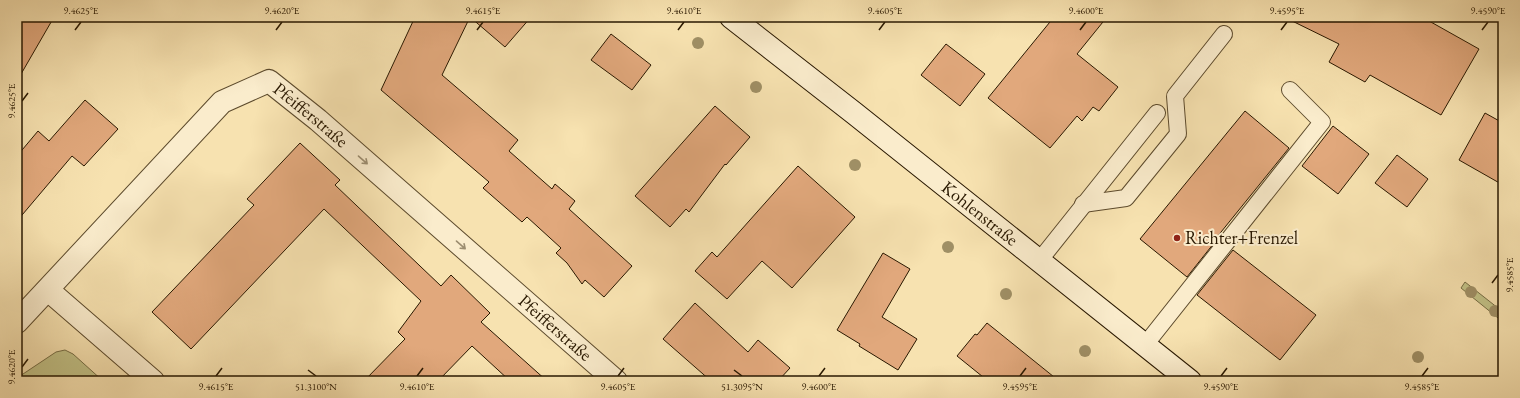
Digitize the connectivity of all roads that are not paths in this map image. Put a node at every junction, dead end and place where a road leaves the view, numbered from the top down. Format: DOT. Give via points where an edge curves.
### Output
graph roads {
  1 [pos="731,17"];
  2 [pos="1224,34"];
  3 [pos="1290,90"];
  4 [pos="1157,113"];
  5 [pos="1083,204"];
  6 [pos="1039,261"];
  7 [pos="48,290"];
  8 [pos="17,322"];
  9 [pos="1145,345"];
  10 [pos="153,381"];
  11 [pos="616,381"];
  12 [pos="1190,381"];
  1 -- 6 [label="street, Kohlenstraße"];
  2 -- 5 [label="lane" via="1175,96 1178,134 1126,198"];
  3 -- 9 [label="lane" via="1322,122"];
  4 -- 5 [label="lane"];
  5 -- 6 [label="lane"];
  6 -- 9 [label="street, Kohlenstraße"];
  7 -- 8 [label="street, Pfeifferstraße"];
  7 -- 10 [label="street"];
  7 -- 11 [label="street, Pfeifferstraße, one-way" via="222,102 269,81 318,120"];
  9 -- 12 [label="street, Kohlenstraße"];
}
